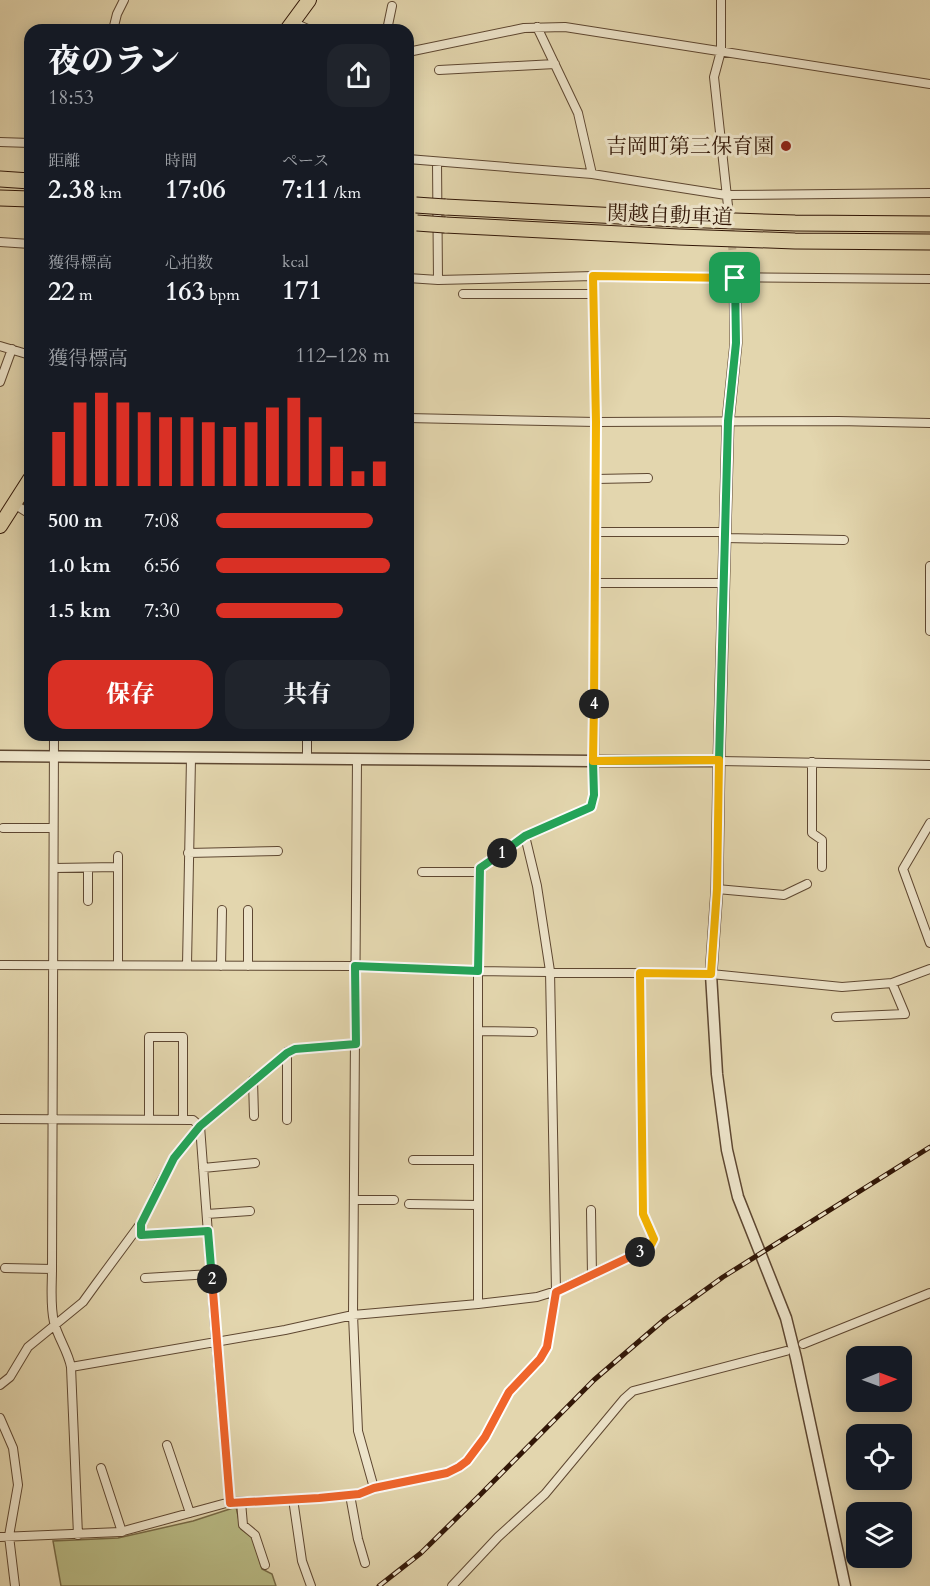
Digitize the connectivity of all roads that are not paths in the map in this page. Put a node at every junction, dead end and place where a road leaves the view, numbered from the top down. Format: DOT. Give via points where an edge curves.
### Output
graph roads {
  1 [pos="124,0"];
  2 [pos="309,0"];
  3 [pos="722,0"];
  4 [pos="392,6"];
  5 [pos="115,24"];
  6 [pos="291,24"];
  7 [pos="388,24"];
  8 [pos="537,27"];
  9 [pos="414,51"];
  10 [pos="721,51"];
  11 [pos="555,64"];
  12 [pos="439,70"];
  13 [pos="930,84"];
  14 [pos="0,142"];
  15 [pos="24,143"];
  16 [pos="414,160"];
  17 [pos="437,162"];
  18 [pos="592,174"];
  19 [pos="0,179"];
  20 [pos="24,181"];
  21 [pos="930,193"];
  22 [pos="726,195"];
  23 [pos="0,198"];
  24 [pos="24,199"];
  25 [pos="414,205"];
  26 [pos="728,206"];
  27 [pos="414,223"];
  28 [pos="930,224"];
  29 [pos="0,242"];
  30 [pos="930,242"];
  31 [pos="24,244"];
  32 [pos="734,265"];
  33 [pos="593,276"];
  34 [pos="414,278"];
  35 [pos="735,278"];
  36 [pos="930,279"];
  37 [pos="438,280"];
  38 [pos="463,294"];
  39 [pos="594,294"];
  40 [pos="0,346"];
  41 [pos="12,349"];
  42 [pos="24,353"];
  43 [pos="0,382"];
  44 [pos="414,418"];
  45 [pos="728,421"];
  46 [pos="596,422"];
  47 [pos="930,423"];
  48 [pos="648,478"];
  49 [pos="595,479"];
  50 [pos="24,488"];
  51 [pos="14,504"];
  52 [pos="24,510"];
  53 [pos="0,526"];
  54 [pos="595,532"];
  55 [pos="725,535"];
  56 [pos="844,540"];
  57 [pos="930,566"];
  58 [pos="594,583"];
  59 [pos="724,584"];
  60 [pos="930,631"];
  61 [pos="54,741"];
  62 [pos="307,741"];
  63 [pos="0,756"];
  64 [pos="53,757"];
  65 [pos="191,758"];
  66 [pos="307,759"];
  67 [pos="357,759"];
  68 [pos="719,760"];
  69 [pos="593,761"];
  70 [pos="812,762"];
  71 [pos="930,765"];
  72 [pos="930,823"];
  73 [pos="3,828"];
  74 [pos="53,828"];
  75 [pos="525,836"];
  76 [pos="278,851"];
  77 [pos="189,853"];
  78 [pos="118,856"];
  79 [pos="118,867"];
  80 [pos="822,867"];
  81 [pos="54,868"];
  82 [pos="88,868"];
  83 [pos="422,872"];
  84 [pos="480,872"];
  85 [pos="807,884"];
  86 [pos="717,889"];
  87 [pos="88,901"];
  88 [pos="222,910"];
  89 [pos="248,910"];
  90 [pos="930,943"];
  91 [pos="0,965"];
  92 [pos="54,965"];
  93 [pos="118,965"];
  94 [pos="187,965"];
  95 [pos="221,966"];
  96 [pos="248,966"];
  97 [pos="355,966"];
  98 [pos="930,969"];
  99 [pos="478,971"];
  100 [pos="550,971"];
  101 [pos="640,973"];
  102 [pos="711,974"];
  103 [pos="892,983"];
  104 [pos="836,1017"];
  105 [pos="478,1031"];
  106 [pos="532,1032"];
  107 [pos="356,1044"];
  108 [pos="287,1053"];
  109 [pos="253,1080"];
  110 [pos="254,1116"];
  111 [pos="0,1119"];
  112 [pos="53,1120"];
  113 [pos="149,1120"];
  114 [pos="183,1120"];
  115 [pos="288,1120"];
  116 [pos="200,1126"];
  117 [pos="413,1160"];
  118 [pos="477,1160"];
  119 [pos="255,1163"];
  120 [pos="203,1168"];
  121 [pos="354,1200"];
  122 [pos="394,1200"];
  123 [pos="409,1204"];
  124 [pos="477,1205"];
  125 [pos="591,1210"];
  126 [pos="250,1211"];
  127 [pos="207,1214"];
  128 [pos="141,1224"];
  129 [pos="208,1231"];
  130 [pos="5,1268"];
  131 [pos="52,1269"];
  132 [pos="211,1274"];
  133 [pos="592,1276"];
  134 [pos="145,1278"];
  135 [pos="556,1292"];
  136 [pos="930,1293"];
  137 [pos="478,1304"];
  138 [pos="353,1315"];
  139 [pos="55,1325"];
  140 [pos="216,1341"];
  141 [pos="803,1344"];
  142 [pos="786,1351"];
  143 [pos="71,1367"];
  144 [pos="0,1385"];
  145 [pos="0,1418"];
  146 [pos="167,1445"];
  147 [pos="101,1468"];
  148 [pos="374,1488"];
  149 [pos="350,1495"];
  150 [pos="293,1499"];
  151 [pos="242,1502"];
  152 [pos="230,1503"];
  153 [pos="190,1513"];
  154 [pos="122,1532"];
  155 [pos="78,1535"];
  156 [pos="4,1536"];
  157 [pos="364,1563"];
  158 [pos="265,1565"];
  159 [pos="15,1586"];
  160 [pos="311,1586"];
  161 [pos="452,1586"];
  162 [pos="845,1586"];
  1 -- 5 [label="street"];
  2 -- 6 [label="main road"];
  3 -- 10 [label="street"];
  4 -- 7 [label="street"];
  8 -- 9 [label="street"];
  8 -- 10 [label="street" via="565,27"];
  8 -- 11 [label="street"];
  10 -- 13 [label="street"];
  10 -- 22 [label="street" via="714,77"];
  11 -- 12 [label="street"];
  11 -- 18 [label="street" via="578,113"];
  14 -- 15 [label="street"];
  16 -- 17 [label="street"];
  17 -- 18 [label="street"];
  17 -- 37 [label="street"];
  18 -- 22 [label="street"];
  19 -- 20 [label="highway"];
  21 -- 22 [label="street"];
  22 -- 26 [label="street"];
  23 -- 24 [label="highway"];
  25 -- 28 [label="highway, 関越自動車道, bridge" via="759,222"];
  27 -- 30 [label="highway, 関越自動車道, bridge" via="679,237"];
  29 -- 31 [label="street"];
  32 -- 35 [label="street"];
  33 -- 35 [label="street"];
  33 -- 37 [label="street"];
  33 -- 39 [label="street"];
  34 -- 37 [label="street"];
  35 -- 36 [label="street"];
  35 -- 45 [label="street" via="736,343"];
  38 -- 39 [label="street"];
  39 -- 46 [label="street"];
  40 -- 41 [label="street"];
  41 -- 42 [label="street"];
  41 -- 43 [label="street"];
  44 -- 46 [label="street"];
  45 -- 46 [label="street"];
  45 -- 47 [label="street"];
  45 -- 55 [label="street"];
  46 -- 49 [label="street"];
  48 -- 49 [label="street"];
  49 -- 54 [label="street"];
  50 -- 51 [label="main road"];
  51 -- 52 [label="street"];
  51 -- 53 [label="main road"];
  54 -- 55 [label="street"];
  54 -- 58 [label="street"];
  55 -- 56 [label="street"];
  55 -- 59 [label="street"];
  57 -- 60 [label="street"];
  58 -- 59 [label="street"];
  58 -- 69 [label="street"];
  59 -- 68 [label="street"];
  61 -- 64 [label="street"];
  62 -- 66 [label="street"];
  63 -- 64 [label="street"];
  64 -- 65 [label="street"];
  64 -- 74 [label="street"];
  65 -- 66 [label="street"];
  65 -- 77 [label="street"];
  66 -- 67 [label="street"];
  67 -- 69 [label="street"];
  67 -- 97 [label="street"];
  68 -- 69 [label="street"];
  68 -- 70 [label="street"];
  68 -- 86 [label="street"];
  69 -- 75 [label="street" via="591,807"];
  70 -- 71 [label="street"];
  70 -- 80 [label="street" via="812,833 822,840"];
  72 -- 90 [label="street" via="903,869"];
  73 -- 74 [label="street"];
  74 -- 81 [label="street"];
  75 -- 84 [label="street" via="480,868"];
  75 -- 100 [label="street"];
  76 -- 77 [label="street"];
  77 -- 94 [label="street"];
  78 -- 79 [label="street"];
  79 -- 82 [label="street"];
  79 -- 93 [label="street"];
  81 -- 82 [label="street"];
  81 -- 92 [label="street"];
  82 -- 87 [label="street"];
  83 -- 84 [label="street"];
  84 -- 99 [label="street"];
  85 -- 86 [label="street" via="784,896"];
  86 -- 102 [label="street"];
  88 -- 95 [label="street"];
  89 -- 96 [label="street"];
  91 -- 92 [label="street"];
  92 -- 93 [label="street"];
  92 -- 112 [label="street"];
  93 -- 94 [label="street"];
  94 -- 95 [label="street"];
  95 -- 96 [label="street"];
  96 -- 97 [label="street"];
  97 -- 99 [label="street"];
  97 -- 107 [label="street"];
  98 -- 103 [label="street"];
  99 -- 100 [label="street"];
  99 -- 105 [label="street"];
  100 -- 101 [label="street"];
  100 -- 135 [label="street"];
  101 -- 102 [label="street"];
  101 -- 133 [label="street" via="643,1214 654,1239 650,1247"];
  102 -- 103 [label="street" via="842,987"];
  102 -- 162 [label="street" via="717,1074 727,1150 738,1197 786,1318"];
  103 -- 104 [label="street" via="905,1014"];
  105 -- 106 [label="street"];
  105 -- 118 [label="street"];
  107 -- 108 [label="street"];
  107 -- 121 [label="street"];
  108 -- 109 [label="street"];
  108 -- 115 [label="street"];
  109 -- 110 [label="street"];
  109 -- 116 [label="street"];
  111 -- 112 [label="street"];
  112 -- 113 [label="street"];
  112 -- 131 [label="street"];
  113 -- 114 [label="street"];
  113 -- 114 [label="street" via="149,1037 183,1037"];
  114 -- 116 [label="street" via="194,1120"];
  116 -- 120 [label="street"];
  116 -- 128 [label="street" via="174,1158"];
  117 -- 118 [label="street"];
  118 -- 124 [label="street"];
  119 -- 120 [label="street"];
  120 -- 127 [label="street"];
  121 -- 122 [label="street"];
  121 -- 138 [label="street"];
  123 -- 124 [label="street"];
  124 -- 137 [label="street"];
  125 -- 133 [label="street"];
  126 -- 127 [label="street"];
  127 -- 129 [label="street"];
  128 -- 129 [label="street" via="141,1235"];
  128 -- 139 [label="street" via="83,1302"];
  129 -- 132 [label="street"];
  130 -- 131 [label="street"];
  131 -- 139 [label="street"];
  132 -- 134 [label="street"];
  132 -- 140 [label="street"];
  133 -- 135 [label="street"];
  135 -- 137 [label="street"];
  135 -- 148 [label="street" via="547,1347 509,1392 467,1461 447,1473"];
  136 -- 141 [label="street"];
  137 -- 138 [label="street"];
  138 -- 140 [label="street"];
  138 -- 148 [label="street" via="358,1431"];
  139 -- 143 [label="street"];
  139 -- 144 [label="street" via="28,1347 10,1377"];
  140 -- 143 [label="street"];
  140 -- 152 [label="street"];
  142 -- 161 [label="street" via="633,1391 545,1494"];
  143 -- 155 [label="street"];
  145 -- 156 [label="street" via="13,1448 18,1485"];
  146 -- 153 [label="street"];
  147 -- 154 [label="street"];
  148 -- 149 [label="street"];
  149 -- 150 [label="street"];
  149 -- 157 [label="street"];
  150 -- 151 [label="street"];
  150 -- 160 [label="street" via="302,1562"];
  151 -- 152 [label="street"];
  151 -- 158 [label="street" via="243,1526 255,1535"];
  152 -- 153 [label="street"];
  153 -- 154 [label="street"];
  154 -- 155 [label="street"];
  155 -- 156 [label="street"];
  156 -- 159 [label="street"];
}
